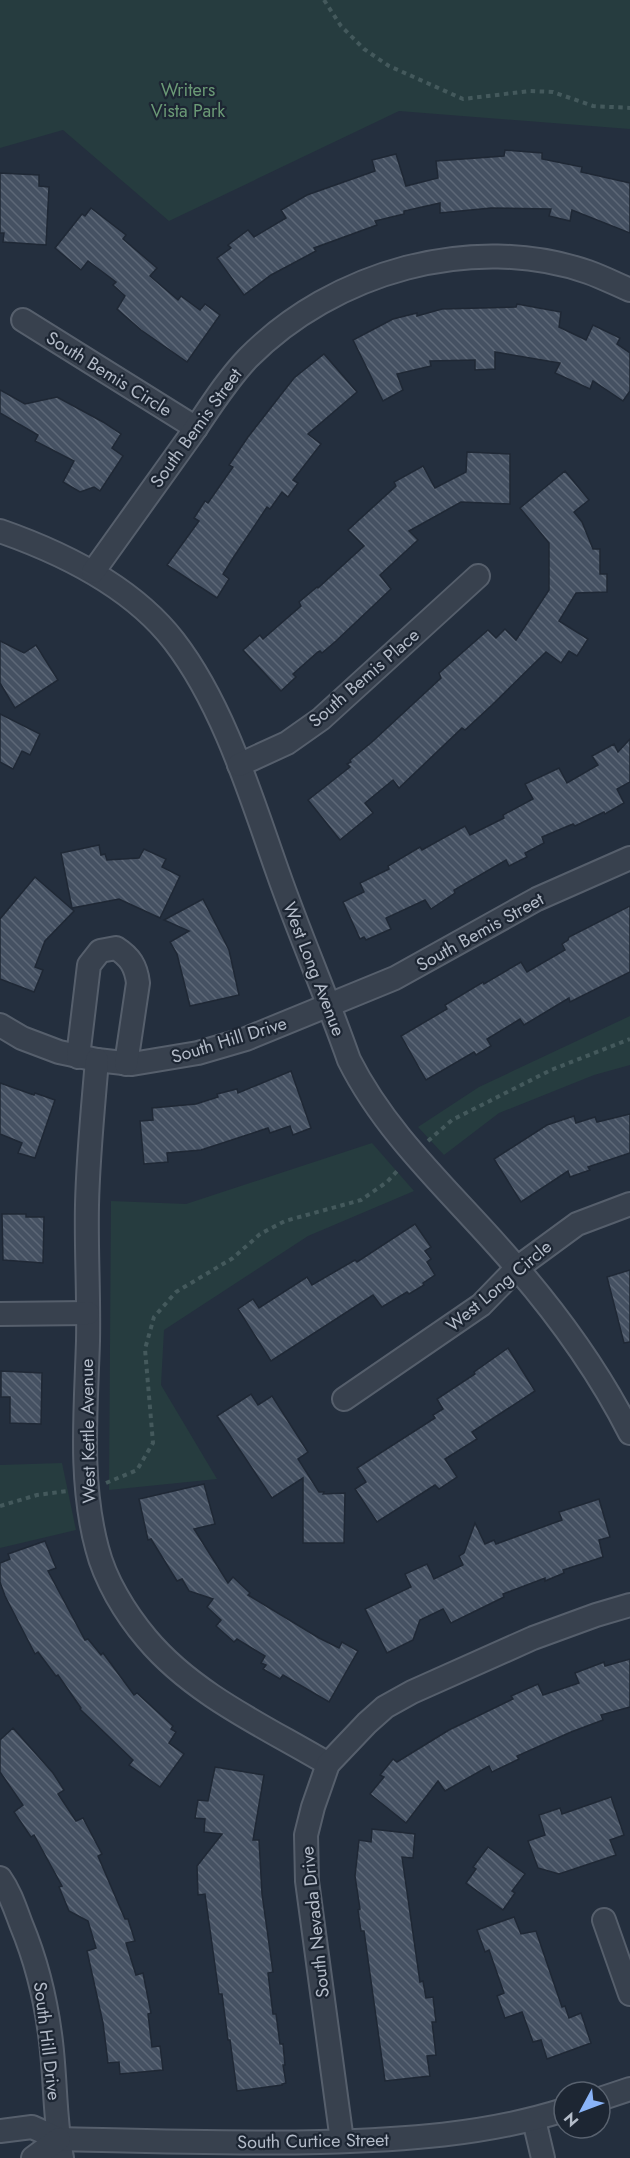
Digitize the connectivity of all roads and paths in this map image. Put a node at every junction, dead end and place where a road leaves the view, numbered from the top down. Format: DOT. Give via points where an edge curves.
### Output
graph roads {
  1 [pos="324,0"];
  2 [pos="630,108"];
  3 [pos="630,290"];
  4 [pos="22,320"];
  5 [pos="196,428"];
  6 [pos="0,531"];
  7 [pos="93,572"];
  8 [pos="478,576"];
  9 [pos="239,765"];
  10 [pos="630,858"];
  11 [pos="330,1006"];
  12 [pos="0,1025"];
  13 [pos="630,1039"];
  14 [pos="87,1058"];
  15 [pos="126,1064"];
  16 [pos="414,1153"];
  17 [pos="630,1204"];
  18 [pos="518,1268"];
  19 [pos="88,1313"];
  20 [pos="0,1314"];
  21 [pos="344,1399"];
  22 [pos="630,1433"];
  23 [pos="87,1489"];
  24 [pos="0,1506"];
  25 [pos="630,1605"];
  26 [pos="328,1764"];
  27 [pos="2,1885"];
  28 [pos="604,1920"];
  29 [pos="630,1994"];
  30 [pos="630,2089"];
  31 [pos="612,2095"];
  32 [pos="552,2114"];
  33 [pos="534,2120"];
  34 [pos="0,2131"];
  35 [pos="342,2141"];
  36 [pos="61,2149"];
  37 [pos="33,2158"];
  38 [pos="543,2158"];
  1 -- 2 [label="path" via="340,26 364,49 389,66 463,99 553,92 592,106"];
  3 -- 5 [label="street, South Bemis Street" via="588,272 499,256 458,258 382,274 309,308 284,327 248,359"];
  4 -- 5 [label="street, South Bemis Circle"];
  5 -- 7 [label="street, South Bemis Street"];
  6 -- 7 [label="street, West Long Avenue" via="40,545"];
  7 -- 9 [label="street, West Long Avenue" via="143,608 174,641 203,685"];
  8 -- 9 [label="street, South Bemis Place" via="321,719 287,743"];
  9 -- 11 [label="street, West Long Avenue"];
  10 -- 11 [label="street, South Bemis Street" via="537,899 395,978"];
  11 -- 15 [label="street, South Hill Drive" via="198,1053"];
  11 -- 16 [label="street, West Long Avenue" via="363,1088"];
  12 -- 14 [label="street, South Hill Drive" via="22,1038"];
  13 -- 16 [label="path" via="551,1070 452,1120"];
  14 -- 15 [label="street, South Hill Drive"];
  14 -- 15 [label="street" via="89,965 100,951 116,948 127,955 136,969 138,983"];
  14 -- 19 [label="street, West Kettle Avenue"];
  16 -- 18 [label="street, West Long Avenue"];
  16 -- 23 [label="path" via="387,1182 361,1200 285,1221 176,1292 154,1317 145,1349 153,1443 137,1470"];
  17 -- 18 [label="street, West Long Circle" via="576,1224"];
  18 -- 21 [label="street, West Long Circle" via="481,1305"];
  18 -- 22 [label="street, West Long Avenue" via="614,1401"];
  19 -- 20 [label="street"];
  19 -- 23 [label="street, West Kettle Avenue"];
  23 -- 24 [label="path" via="37,1495"];
  23 -- 26 [label="street, West Kettle Avenue" via="97,1550 110,1584 147,1639 196,1684"];
  25 -- 26 [label="street, South Nevada Drive" via="533,1638 412,1692 386,1707"];
  26 -- 35 [label="street, South Nevada Drive" via="312,1807 306,1855"];
  27 -- 36 [label="street, South Hill Drive" via="41,1981"];
  28 -- 29 [label="street"];
  30 -- 31 [label="street"];
  32 -- 33 [label="street, South Curtice Street"];
  33 -- 35 [label="street, South Curtice Street" via="403,2139"];
  33 -- 38 [label="street"];
  34 -- 36 [label="street, South Curtice Street" via="32,2127"];
  35 -- 36 [label="street, South Curtice Street"];
  36 -- 37 [label="street"];
}
